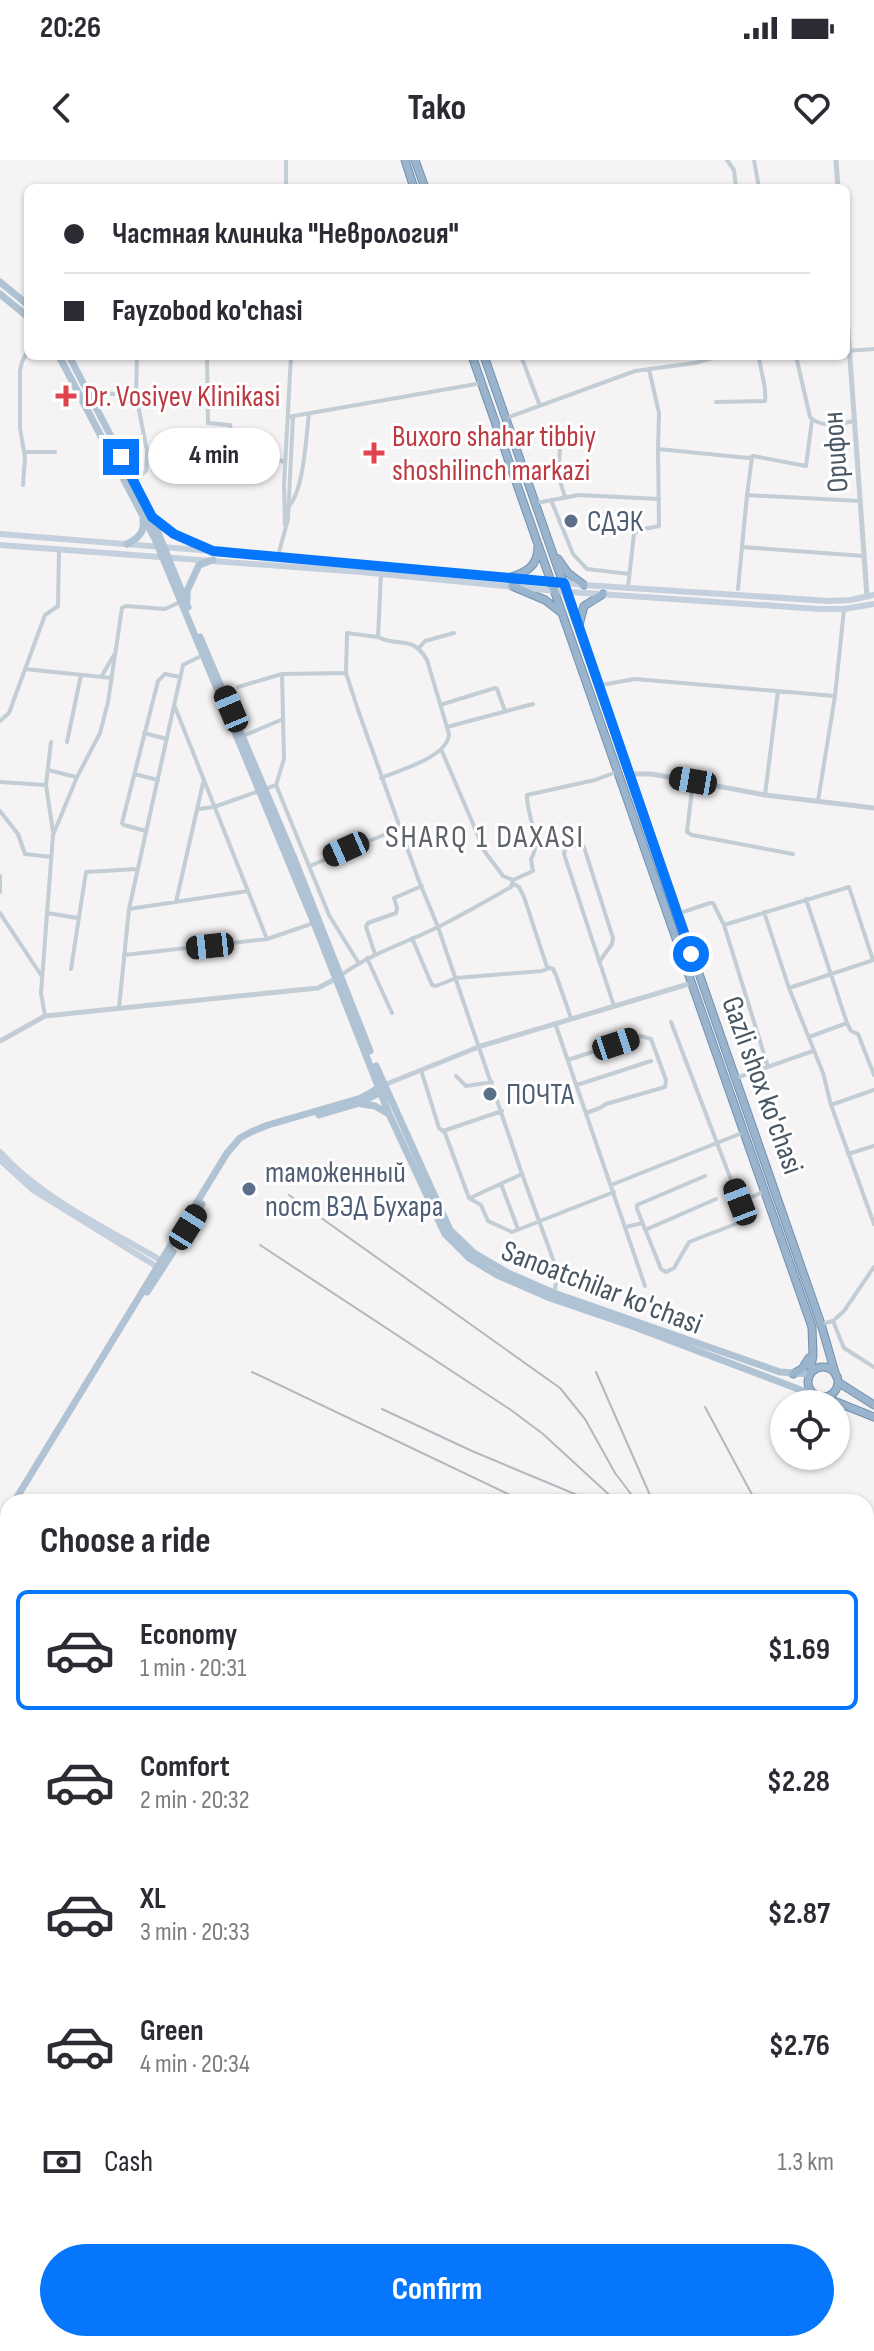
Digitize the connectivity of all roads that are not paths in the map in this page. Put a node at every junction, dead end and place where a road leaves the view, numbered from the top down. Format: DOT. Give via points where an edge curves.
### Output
graph roads {
  1 [pos="286,160"];
  2 [pos="405,160"];
  3 [pos="415,160"];
  4 [pos="727,160"];
  5 [pos="754,160"];
  6 [pos="836,160"];
  7 [pos="286,184"];
  8 [pos="413,184"];
  9 [pos="424,184"];
  10 [pos="736,184"];
  11 [pos="758,184"];
  12 [pos="838,184"];
  13 [pos="0,282"];
  14 [pos="0,294"];
  15 [pos="24,302"];
  16 [pos="24,314"];
  17 [pos="874,349"];
  18 [pos="850,351"];
  19 [pos="24,358"];
  20 [pos="61,360"];
  21 [pos="71,360"];
  22 [pos="137,360"];
  23 [pos="207,360"];
  24 [pos="291,360"];
  25 [pos="473,360"];
  26 [pos="485,360"];
  27 [pos="523,360"];
  28 [pos="705,360"];
  29 [pos="759,360"];
  30 [pos="797,360"];
  31 [pos="849,360"];
  32 [pos="649,369"];
  33 [pos="482,383"];
  34 [pos="90,395"];
  35 [pos="136,395"];
  36 [pos="716,402"];
  37 [pos="540,406"];
  38 [pos="309,414"];
  39 [pos="290,417"];
  40 [pos="506,418"];
  41 [pos="812,420"];
  42 [pos="854,421"];
  43 [pos="560,449"];
  44 [pos="658,449"];
  45 [pos="24,452"];
  46 [pos="55,452"];
  47 [pos="752,457"];
  48 [pos="285,462"];
  49 [pos="134,481"];
  50 [pos="23,485"];
  51 [pos="747,495"];
  52 [pos="565,497"];
  53 [pos="659,499"];
  54 [pos="551,500"];
  55 [pos="860,501"];
  56 [pos="536,503"];
  57 [pos="289,506"];
  58 [pos="142,514"];
  59 [pos="152,517"];
  60 [pos="285,525"];
  61 [pos="0,534"];
  62 [pos="127,544"];
  63 [pos="0,545"];
  64 [pos="538,545"];
  65 [pos="162,547"];
  66 [pos="742,547"];
  67 [pos="59,550"];
  68 [pos="554,555"];
  69 [pos="213,556"];
  70 [pos="864,556"];
  71 [pos="166,557"];
  72 [pos="278,557"];
  73 [pos="362,563"];
  74 [pos="382,566"];
  75 [pos="361,572"];
  76 [pos="381,574"];
  77 [pos="630,574"];
  78 [pos="510,582"];
  79 [pos="553,582"];
  80 [pos="564,583"];
  81 [pos="584,585"];
  82 [pos="628,588"];
  83 [pos="738,589"];
  84 [pos="556,591"];
  85 [pos="567,592"];
  86 [pos="603,594"];
  87 [pos="870,596"];
  88 [pos="184,604"];
  89 [pos="874,604"];
  90 [pos="844,609"];
  91 [pos="565,618"];
  92 [pos="579,627"];
  93 [pos="454,633"];
  94 [pos="378,637"];
  95 [pos="419,648"];
  96 [pos="116,653"];
  97 [pos="205,654"];
  98 [pos="25,669"];
  99 [pos="346,673"];
  100 [pos="282,674"];
  101 [pos="81,675"];
  102 [pos="101,677"];
  103 [pos="180,677"];
  104 [pos="112,678"];
  105 [pos="598,686"];
  106 [pos="238,687"];
  107 [pos="778,691"];
  108 [pos="835,696"];
  109 [pos="533,704"];
  110 [pos="174,705"];
  111 [pos="440,705"];
  112 [pos="505,711"];
  113 [pos="2,719"];
  114 [pos="284,719"];
  115 [pos="170,723"];
  116 [pos="182,725"];
  117 [pos="447,727"];
  118 [pos="0,728"];
  119 [pos="144,733"];
  120 [pos="240,737"];
  121 [pos="167,739"];
  122 [pos="51,742"];
  123 [pos="67,742"];
  124 [pos="441,749"];
  125 [pos="48,770"];
  126 [pos="619,771"];
  127 [pos="134,774"];
  128 [pos="629,774"];
  129 [pos="77,777"];
  130 [pos="381,778"];
  131 [pos="158,780"];
  132 [pos="203,781"];
  133 [pos="693,781"];
  134 [pos="0,782"];
  135 [pos="46,785"];
  136 [pos="276,785"];
  137 [pos="262,789"];
  138 [pos="765,795"];
  139 [pos="818,802"];
  140 [pos="214,807"];
  141 [pos="874,808"];
  142 [pos="197,809"];
  143 [pos="0,811"];
  144 [pos="400,828"];
  145 [pos="146,831"];
  146 [pos="53,835"];
  147 [pos="793,854"];
  148 [pos="51,857"];
  149 [pos="310,866"];
  150 [pos="138,869"];
  151 [pos="0,876"];
  152 [pos="513,882"];
  153 [pos="422,886"];
  154 [pos="248,891"];
  155 [pos="0,892"];
  156 [pos="806,899"];
  157 [pos="176,902"];
  158 [pos="129,909"];
  159 [pos="683,912"];
  160 [pos="764,912"];
  161 [pos="0,913"];
  162 [pos="47,913"];
  163 [pos="78,918"];
  164 [pos="314,923"];
  165 [pos="724,925"];
  166 [pos="438,927"];
  167 [pos="412,938"];
  168 [pos="267,939"];
  169 [pos="375,954"];
  170 [pos="123,955"];
  171 [pos="367,958"];
  172 [pos="873,960"];
  173 [pos="358,962"];
  174 [pos="599,962"];
  175 [pos="549,968"];
  176 [pos="71,969"];
  177 [pos="831,975"];
  178 [pos="42,977"];
  179 [pos="338,977"];
  180 [pos="456,978"];
  181 [pos="692,983"];
  182 [pos="789,988"];
  183 [pos="614,1006"];
  184 [pos="119,1008"];
  185 [pos="392,1013"];
  186 [pos="45,1016"];
  187 [pos="571,1018"];
  188 [pos="671,1022"];
  189 [pos="555,1023"];
  190 [pos="847,1023"];
  191 [pos="809,1037"];
  192 [pos="0,1041"];
  193 [pos="481,1046"];
  194 [pos="814,1051"];
  195 [pos="874,1053"];
  196 [pos="867,1055"];
  197 [pos="568,1060"];
  198 [pos="651,1061"];
  199 [pos="768,1067"];
  200 [pos="421,1070"];
  201 [pos="874,1075"];
  202 [pos="456,1076"];
  203 [pos="736,1078"];
  204 [pos="492,1082"];
  205 [pos="577,1085"];
  206 [pos="381,1089"];
  207 [pos="874,1090"];
  208 [pos="363,1100"];
  209 [pos="384,1103"];
  210 [pos="831,1105"];
  211 [pos="502,1111"];
  212 [pos="393,1113"];
  213 [pos="586,1113"];
  214 [pos="443,1131"];
  215 [pos="745,1132"];
  216 [pos="717,1144"];
  217 [pos="874,1146"];
  218 [pos="0,1152"];
  219 [pos="848,1154"];
  220 [pos="0,1160"];
  221 [pos="522,1174"];
  222 [pos="705,1176"];
  223 [pos="501,1184"];
  224 [pos="611,1185"];
  225 [pos="765,1191"];
  226 [pos="614,1192"];
  227 [pos="469,1198"];
  228 [pos="716,1199"];
  229 [pos="740,1202"];
  230 [pos="744,1214"];
  231 [pos="540,1220"];
  232 [pos="642,1223"];
  233 [pos="738,1223"];
  234 [pos="874,1224"];
  235 [pos="626,1227"];
  236 [pos="518,1229"];
  237 [pos="645,1230"];
  238 [pos="161,1265"];
  239 [pos="874,1267"];
  240 [pos="645,1286"];
  241 [pos="554,1293"];
  242 [pos="833,1321"];
  243 [pos="633,1323"];
  244 [pos="821,1324"];
  245 [pos="813,1348"];
  246 [pos="874,1367"];
  247 [pos="793,1374"];
  248 [pos="810,1374"];
  249 [pos="837,1379"];
  250 [pos="802,1390"];
  251 [pos="811,1390"];
  252 [pos="834,1390"];
  253 [pos="874,1405"];
  254 [pos="850,1407"];
  255 [pos="874,1417"];
  256 [pos="21,1494"];
  1 -- 7 [label="street"];
  2 -- 8 [label="highway"];
  3 -- 9 [label="highway"];
  4 -- 10 [label="street"];
  5 -- 11 [label="street"];
  6 -- 12 [label="street"];
  13 -- 15 [label="main road"];
  14 -- 16 [label="main road"];
  17 -- 18 [label="street"];
  19 -- 45 [label="street"];
  20 -- 58 [label="main road"];
  21 -- 34 [label="main road"];
  22 -- 35 [label="street"];
  23 -- 48 [label="street" via="207,422 230,425 235,455"];
  24 -- 39 [label="street"];
  25 -- 33 [label="highway, Gazli shox ko'chasi"];
  26 -- 40 [label="highway, Gazli shox ko'chasi"];
  27 -- 37 [label="street"];
  28 -- 32 [label="street"];
  29 -- 36 [label="street" via="765,401"];
  30 -- 41 [label="street"];
  31 -- 42 [label="street, Орифон"];
  32 -- 37 [label="street"];
  32 -- 44 [label="street" via="659,413"];
  33 -- 38 [label="street"];
  33 -- 64 [label="highway, Gazli shox ko'chasi"];
  34 -- 35 [label="street"];
  34 -- 49 [label="main road"];
  35 -- 49 [label="street" via="147,451 146,471"];
  37 -- 40 [label="street"];
  38 -- 39 [label="street"];
  38 -- 57 [label="street" via="295,498"];
  39 -- 48 [label="street"];
  39 -- 57 [label="street"];
  40 -- 56 [label="highway, Gazli shox ko'chasi"];
  41 -- 42 [label="street"];
  41 -- 47 [label="street" via="806,466"];
  42 -- 55 [label="street, Орифон"];
  43 -- 52 [label="street" via="558,475"];
  44 -- 47 [label="street"];
  44 -- 53 [label="street"];
  45 -- 46 [label="street"];
  45 -- 50 [label="street"];
  47 -- 51 [label="street"];
  48 -- 60 [label="street"];
  49 -- 59 [label="main road"];
  51 -- 55 [label="street"];
  51 -- 66 [label="street"];
  52 -- 53 [label="street"];
  52 -- 54 [label="street"];
  53 -- 77 [label="street" via="659,526 634,534"];
  54 -- 56 [label="street"];
  54 -- 77 [label="street" via="573,554 587,569"];
  55 -- 70 [label="street, Орифон"];
  56 -- 68 [label="highway, Gazli shox ko'chasi"];
  57 -- 60 [label="street"];
  58 -- 62 [label="main road" via="142,532"];
  58 -- 65 [label="main road"];
  59 -- 65 [label="main road"];
  59 -- 69 [label="main road"];
  60 -- 72 [label="street"];
  61 -- 62 [label="main road"];
  62 -- 65 [label="main road"];
  63 -- 67 [label="main road"];
  64 -- 78 [label="highway" via="534,565"];
  64 -- 79 [label="highway, Gazli shox ko'chasi"];
  65 -- 69 [label="main road"];
  65 -- 71 [label="main road"];
  66 -- 70 [label="street"];
  66 -- 83 [label="street"];
  67 -- 71 [label="main road"];
  67 -- 98 [label="street" via="58,606 45,615"];
  68 -- 80 [label="highway, Gazli shox ko'chasi"];
  68 -- 81 [label="highway"];
  69 -- 71 [label="main road"];
  69 -- 72 [label="main road"];
  69 -- 75 [label="main road"];
  69 -- 88 [label="main road" via="199,565"];
  70 -- 87 [label="street, Орифон"];
  71 -- 88 [label="main road"];
  72 -- 73 [label="main road"];
  73 -- 74 [label="main road"];
  73 -- 75 [label="main road"];
  74 -- 76 [label="main road"];
  74 -- 78 [label="main road"];
  75 -- 76 [label="main road"];
  76 -- 78 [label="main road"];
  76 -- 94 [label="street"];
  77 -- 82 [label="street"];
  78 -- 79 [label="main road"];
  78 -- 84 [label="main road"];
  78 -- 91 [label="highway" via="545,600"];
  79 -- 80 [label="main road"];
  79 -- 84 [label="highway, Gazli shox ko'chasi"];
  80 -- 81 [label="main road"];
  80 -- 85 [label="highway, Gazli shox ko'chasi"];
  81 -- 82 [label="main road"];
  82 -- 87 [label="main road" via="829,601"];
  84 -- 85 [label="main road"];
  84 -- 91 [label="highway, Gazli shox ko'chasi"];
  85 -- 86 [label="main road"];
  85 -- 92 [label="highway, Gazli shox ko'chasi"];
  86 -- 90 [label="main road"];
  86 -- 92 [label="highway" via="584,606"];
  88 -- 96 [label="street" via="165,609 124,606"];
  88 -- 97 [label="main road"];
  89 -- 90 [label="main road"];
  90 -- 108 [label="street"];
  91 -- 126 [label="highway, Gazli shox ko'chasi"];
  92 -- 105 [label="highway, Gazli shox ko'chasi"];
  93 -- 95 [label="street" via="425,641"];
  94 -- 95 [label="street"];
  94 -- 99 [label="street" via="347,633"];
  95 -- 111 [label="street"];
  96 -- 102 [label="street"];
  96 -- 104 [label="street"];
  97 -- 103 [label="street" via="183,665"];
  97 -- 120 [label="main road"];
  98 -- 101 [label="street"];
  98 -- 113 [label="street"];
  99 -- 100 [label="street"];
  99 -- 130 [label="street"];
  100 -- 106 [label="street"];
  100 -- 114 [label="street"];
  101 -- 102 [label="street"];
  101 -- 123 [label="street"];
  102 -- 104 [label="street"];
  103 -- 110 [label="street"];
  103 -- 119 [label="street" via="160,678"];
  104 -- 129 [label="street" via="100,733"];
  105 -- 107 [label="street" via="635,679"];
  105 -- 128 [label="highway, Gazli shox ko'chasi"];
  107 -- 108 [label="street"];
  107 -- 138 [label="street"];
  108 -- 139 [label="street"];
  109 -- 112 [label="street"];
  110 -- 115 [label="street"];
  110 -- 116 [label="street"];
  111 -- 112 [label="street" via="495,688"];
  111 -- 117 [label="street"];
  112 -- 117 [label="street"];
  113 -- 118 [label="street"];
  114 -- 120 [label="street"];
  114 -- 136 [label="street" via="284,759"];
  115 -- 116 [label="street"];
  115 -- 121 [label="street"];
  116 -- 132 [label="street"];
  117 -- 124 [label="street" via="449,740"];
  119 -- 121 [label="street"];
  119 -- 127 [label="street"];
  120 -- 137 [label="main road"];
  121 -- 131 [label="street"];
  122 -- 125 [label="street"];
  124 -- 130 [label="street"];
  124 -- 152 [label="street" via="485,852"];
  125 -- 129 [label="street"];
  125 -- 135 [label="street"];
  126 -- 152 [label="street" via="527,795 535,838 533,871"];
  126 -- 181 [label="highway, Gazli shox ko'chasi"];
  127 -- 131 [label="street"];
  127 -- 145 [label="street" via="122,823"];
  128 -- 133 [label="street"];
  128 -- 203 [label="highway, Gazli shox ko'chasi"];
  129 -- 146 [label="street"];
  130 -- 144 [label="street"];
  131 -- 145 [label="street"];
  132 -- 140 [label="street"];
  132 -- 142 [label="street"];
  133 -- 138 [label="street"];
  133 -- 147 [label="street" via="687,832"];
  134 -- 135 [label="street"];
  135 -- 146 [label="street"];
  136 -- 137 [label="street"];
  136 -- 149 [label="street"];
  137 -- 140 [label="street"];
  137 -- 164 [label="main road"];
  137 -- 179 [label="main road"];
  138 -- 139 [label="street"];
  139 -- 141 [label="street"];
  140 -- 142 [label="street"];
  140 -- 154 [label="street"];
  142 -- 157 [label="street"];
  143 -- 148 [label="street" via="18,834 25,854"];
  144 -- 149 [label="street"];
  144 -- 153 [label="street"];
  145 -- 150 [label="street"];
  146 -- 148 [label="street"];
  148 -- 162 [label="street"];
  149 -- 173 [label="street" via="329,915"];
  150 -- 158 [label="street"];
  150 -- 163 [label="street" via="86,872"];
  151 -- 155 [label="street"];
  152 -- 166 [label="street"];
  152 -- 175 [label="street" via="524,897"];
  153 -- 166 [label="street"];
  153 -- 169 [label="street" via="394,898 396,913 368,923"];
  154 -- 157 [label="street"];
  154 -- 168 [label="street"];
  156 -- 160 [label="street"];
  156 -- 172 [label="street" via="849,887"];
  156 -- 177 [label="street"];
  157 -- 158 [label="street"];
  158 -- 170 [label="street"];
  159 -- 165 [label="street" via="713,903"];
  160 -- 165 [label="street"];
  160 -- 182 [label="street"];
  161 -- 178 [label="street"];
  162 -- 163 [label="street"];
  162 -- 178 [label="street"];
  163 -- 176 [label="street"];
  164 -- 168 [label="street"];
  164 -- 179 [label="main road"];
  165 -- 199 [label="street"];
  166 -- 167 [label="street"];
  166 -- 180 [label="street"];
  167 -- 169 [label="street"];
  167 -- 180 [label="street" via="432,985"];
  168 -- 170 [label="street"];
  169 -- 171 [label="street"];
  170 -- 184 [label="street"];
  171 -- 173 [label="street"];
  171 -- 185 [label="street"];
  172 -- 177 [label="street"];
  173 -- 179 [label="street"];
  174 -- 174 [label="street" via="563,851 579,844 613,938"];
  174 -- 183 [label="street"];
  175 -- 180 [label="street"];
  175 -- 187 [label="street"];
  177 -- 182 [label="street"];
  177 -- 190 [label="street"];
  178 -- 186 [label="street"];
  179 -- 184 [label="street" via="318,988"];
  179 -- 206 [label="main road"];
  180 -- 193 [label="street"];
  181 -- 183 [label="street"];
  181 -- 215 [label="highway, Gazli shox ko'chasi"];
  182 -- 191 [label="street"];
  183 -- 187 [label="street"];
  184 -- 186 [label="street"];
  186 -- 192 [label="street"];
  187 -- 189 [label="street"];
  188 -- 216 [label="street"];
  189 -- 193 [label="street"];
  189 -- 197 [label="street"];
  190 -- 191 [label="street"];
  190 -- 196 [label="street"];
  191 -- 194 [label="street"];
  193 -- 200 [label="street"];
  193 -- 204 [label="street"];
  194 -- 199 [label="street"];
  194 -- 210 [label="street"];
  195 -- 196 [label="street"];
  196 -- 201 [label="street"];
  197 -- 205 [label="street"];
  197 -- 213 [label="street" via="646,1036 666,1080 665,1087"];
  198 -- 205 [label="street"];
  199 -- 203 [label="street"];
  200 -- 206 [label="street"];
  200 -- 214 [label="street"];
  202 -- 204 [label="street" via="466,1086"];
  203 -- 244 [label="highway, Gazli shox ko'chasi"];
  204 -- 211 [label="street"];
  205 -- 213 [label="street"];
  206 -- 208 [label="main road"];
  206 -- 209 [label="main road"];
  206 -- 212 [label="main road, Sanoatchilar ko'chasi"];
  207 -- 210 [label="street"];
  208 -- 209 [label="main road"];
  208 -- 212 [label="main road"];
  208 -- 238 [label="main road" via="241,1142"];
  209 -- 212 [label="main road"];
  210 -- 219 [label="street"];
  211 -- 214 [label="street"];
  211 -- 221 [label="street"];
  212 -- 241 [label="main road, Sanoatchilar ko'chasi" via="460,1242 490,1264"];
  212 -- 243 [label="main road, Sanoatchilar ko'chasi" via="445,1234 469,1258 550,1298"];
  213 -- 224 [label="street"];
  214 -- 227 [label="street"];
  215 -- 216 [label="street"];
  215 -- 225 [label="highway, Gazli shox ko'chasi"];
  216 -- 224 [label="street"];
  216 -- 229 [label="street"];
  217 -- 219 [label="street"];
  218 -- 238 [label="main road" via="47,1193"];
  219 -- 234 [label="street"];
  220 -- 238 [label="main road" via="33,1190"];
  221 -- 223 [label="street"];
  221 -- 231 [label="street"];
  222 -- 232 [label="street" via="640,1203"];
  223 -- 227 [label="street"];
  223 -- 236 [label="street"];
  224 -- 226 [label="street"];
  225 -- 229 [label="street"];
  225 -- 245 [label="highway, Gazli shox ko'chasi" via="812,1327"];
  226 -- 231 [label="street"];
  226 -- 235 [label="street"];
  227 -- 236 [label="street" via="481,1205 488,1221 512,1232"];
  228 -- 237 [label="street"];
  229 -- 230 [label="street"];
  231 -- 236 [label="street"];
  231 -- 241 [label="street" via="558,1273"];
  232 -- 235 [label="street"];
  232 -- 237 [label="street"];
  233 -- 237 [label="street" via="689,1242 666,1272"];
  235 -- 240 [label="street"];
  238 -- 256 [label="main road"];
  239 -- 242 [label="street"];
  241 -- 243 [label="main road, Sanoatchilar ko'chasi"];
  242 -- 244 [label="street"];
  242 -- 246 [label="street" via="844,1348"];
  243 -- 247 [label="main road"];
  243 -- 250 [label="main road, Sanoatchilar ko'chasi"];
  244 -- 249 [label="highway, Gazli shox ko'chasi"];
  245 -- 247 [label="highway" via="802,1369"];
  245 -- 248 [label="highway, Gazli shox ko'chasi"];
  247 -- 248 [label="main road"];
  248 -- 249 [label="highway" via="824,1368"];
  248 -- 251 [label="highway"];
  249 -- 252 [label="highway"];
  249 -- 253 [label="highway"];
  254 -- 255 [label="highway"];
}
